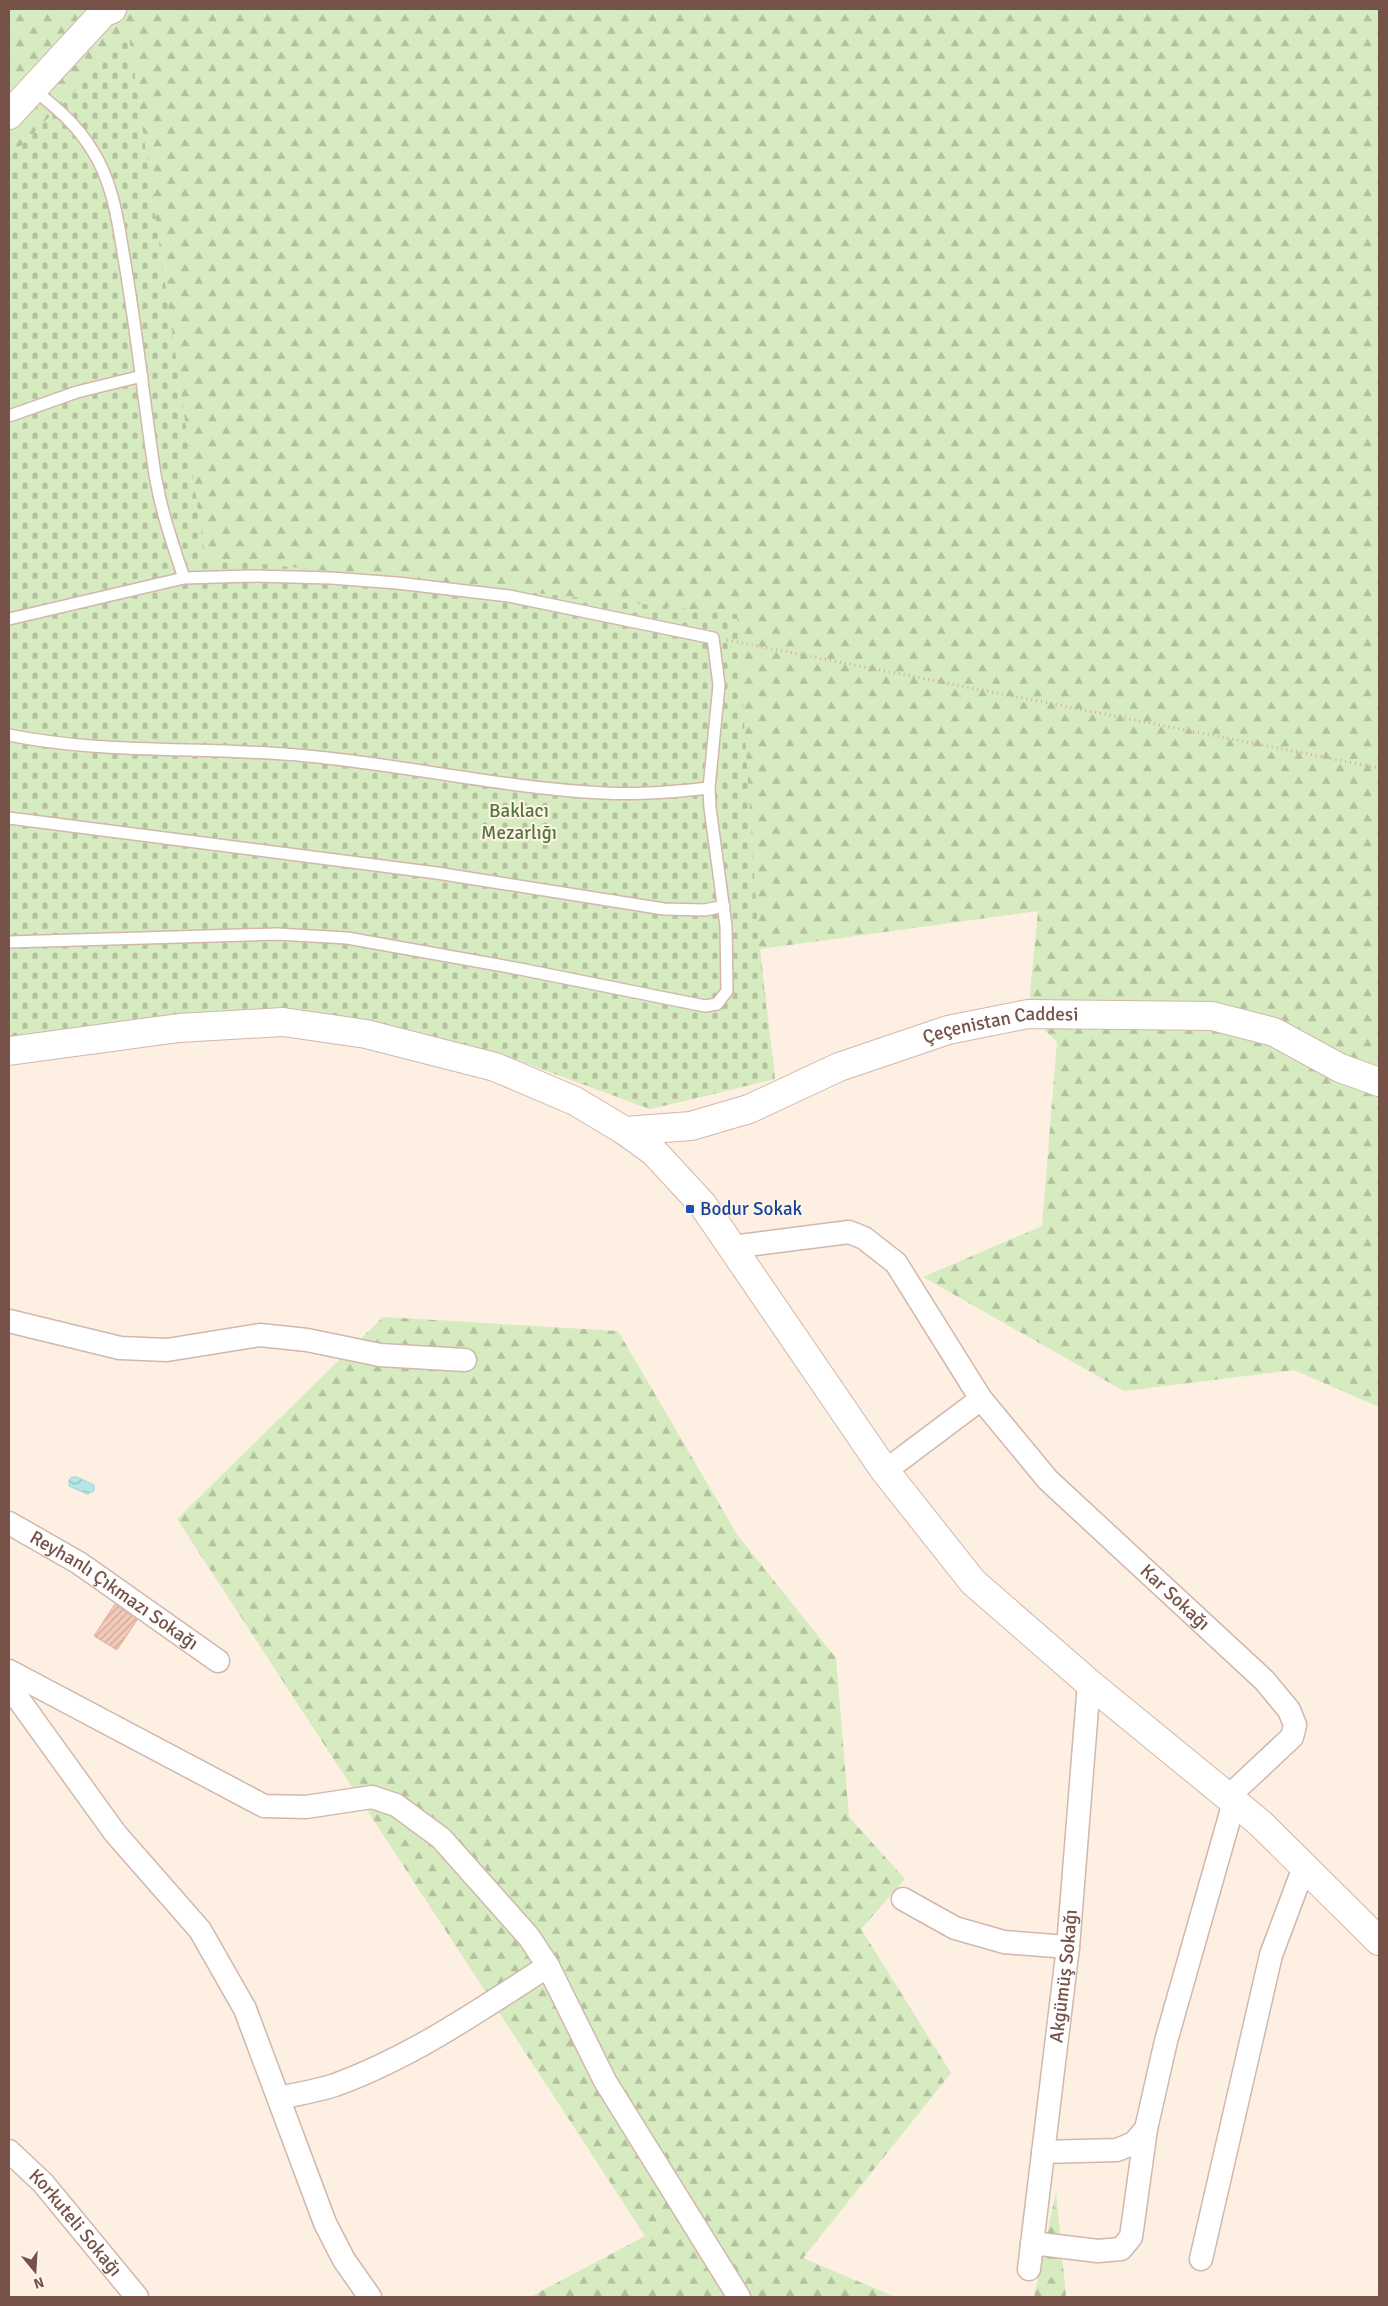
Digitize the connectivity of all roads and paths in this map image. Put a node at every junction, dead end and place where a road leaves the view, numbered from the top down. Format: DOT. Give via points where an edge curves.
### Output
graph roads {
  1 [pos="112,9"];
  2 [pos="32,88"];
  3 [pos="9,115"];
  4 [pos="142,376"];
  5 [pos="9,416"];
  6 [pos="184,578"];
  7 [pos="9,619"];
  8 [pos="713,638"];
  9 [pos="9,735"];
  10 [pos="1379,768"];
  11 [pos="709,788"];
  12 [pos="9,818"];
  13 [pos="724,906"];
  14 [pos="9,942"];
  15 [pos="9,1051"];
  16 [pos="1379,1082"];
  17 [pos="625,1131"];
  18 [pos="732,1247"];
  19 [pos="9,1320"];
  20 [pos="465,1360"];
  21 [pos="981,1399"];
  22 [pos="885,1472"];
  23 [pos="9,1523"];
  24 [pos="218,1661"];
  25 [pos="9,1671"];
  26 [pos="1090,1683"];
  27 [pos="9,1686"];
  28 [pos="1231,1799"];
  29 [pos="1304,1867"];
  30 [pos="903,1899"];
  31 [pos="1379,1941"];
  32 [pos="1068,1947"];
  33 [pos="548,1966"];
  34 [pos="279,2098"];
  35 [pos="1146,2129"];
  36 [pos="9,2151"];
  37 [pos="1043,2152"];
  38 [pos="1032,2243"];
  39 [pos="1201,2258"];
  40 [pos="1029,2269"];
  41 [pos="137,2297"];
  42 [pos="370,2297"];
  43 [pos="739,2297"];
  1 -- 2 [label="street" via="103,13"];
  2 -- 3 [label="street"];
  2 -- 4 [label="lane" via="72,122 93,151 108,182 129,284"];
  4 -- 5 [label="lane" via="77,392"];
  4 -- 6 [label="lane" via="159,495"];
  6 -- 7 [label="lane"];
  6 -- 8 [label="lane" via="331,578 446,588 557,605"];
  8 -- 10 [label="path"];
  8 -- 11 [label="lane" via="719,685"];
  9 -- 11 [label="lane" via="82,746 306,756 571,791 640,793"];
  11 -- 13 [label="lane"];
  12 -- 13 [label="lane" via="438,873 664,909 695,910"];
  13 -- 14 [label="lane" via="727,991 717,1004 705,1006 347,938 277,934"];
  15 -- 17 [label="street" via="179,1028 283,1022 366,1034 495,1067 575,1101"];
  16 -- 17 [label="street, Çeçenistan Caddesi" via="1340,1068 1274,1032 1212,1016 1028,1014 948,1030 839,1067 749,1109 692,1126"];
  17 -- 18 [label="street" via="654,1152 703,1205"];
  18 -- 21 [label="street, Kar Sokağı" via="849,1232 864,1238 896,1263"];
  18 -- 22 [label="street"];
  19 -- 20 [label="street" via="120,1348 167,1350 260,1334 380,1355"];
  21 -- 22 [label="street"];
  21 -- 28 [label="street, Kar Sokağı" via="1048,1480 1264,1680 1289,1710 1295,1725 1292,1737"];
  22 -- 26 [label="street" via="973,1582"];
  23 -- 24 [label="street, Reyhanlı Çıkmazı Sokağı" via="79,1563"];
  25 -- 33 [label="street" via="264,1806 306,1807 372,1798 396,1804 441,1838 529,1937"];
  26 -- 28 [label="street"];
  26 -- 32 [label="street, Akgümüş Sokağı"];
  27 -- 34 [label="street" via="115,1833 200,1930 245,2009"];
  28 -- 29 [label="street"];
  28 -- 35 [label="street" via="1166,2041"];
  29 -- 31 [label="street"];
  29 -- 39 [label="street" via="1271,1954"];
  30 -- 32 [label="street" via="955,1928 1004,1942"];
  32 -- 37 [label="street, Akgümüş Sokağı"];
  33 -- 34 [label="street" via="404,2055 334,2085"];
  33 -- 43 [label="street" via="605,2080"];
  34 -- 42 [label="street" via="325,2223 344,2260"];
  35 -- 37 [label="street" via="1134,2143 1117,2150"];
  35 -- 38 [label="street" via="1131,2237 1121,2249 1098,2251"];
  36 -- 41 [label="street, Korkuteli Sokağı" via="43,2182"];
  37 -- 38 [label="street, Akgümüş Sokağı"];
  38 -- 40 [label="street, Akgümüş Sokağı"];
}
